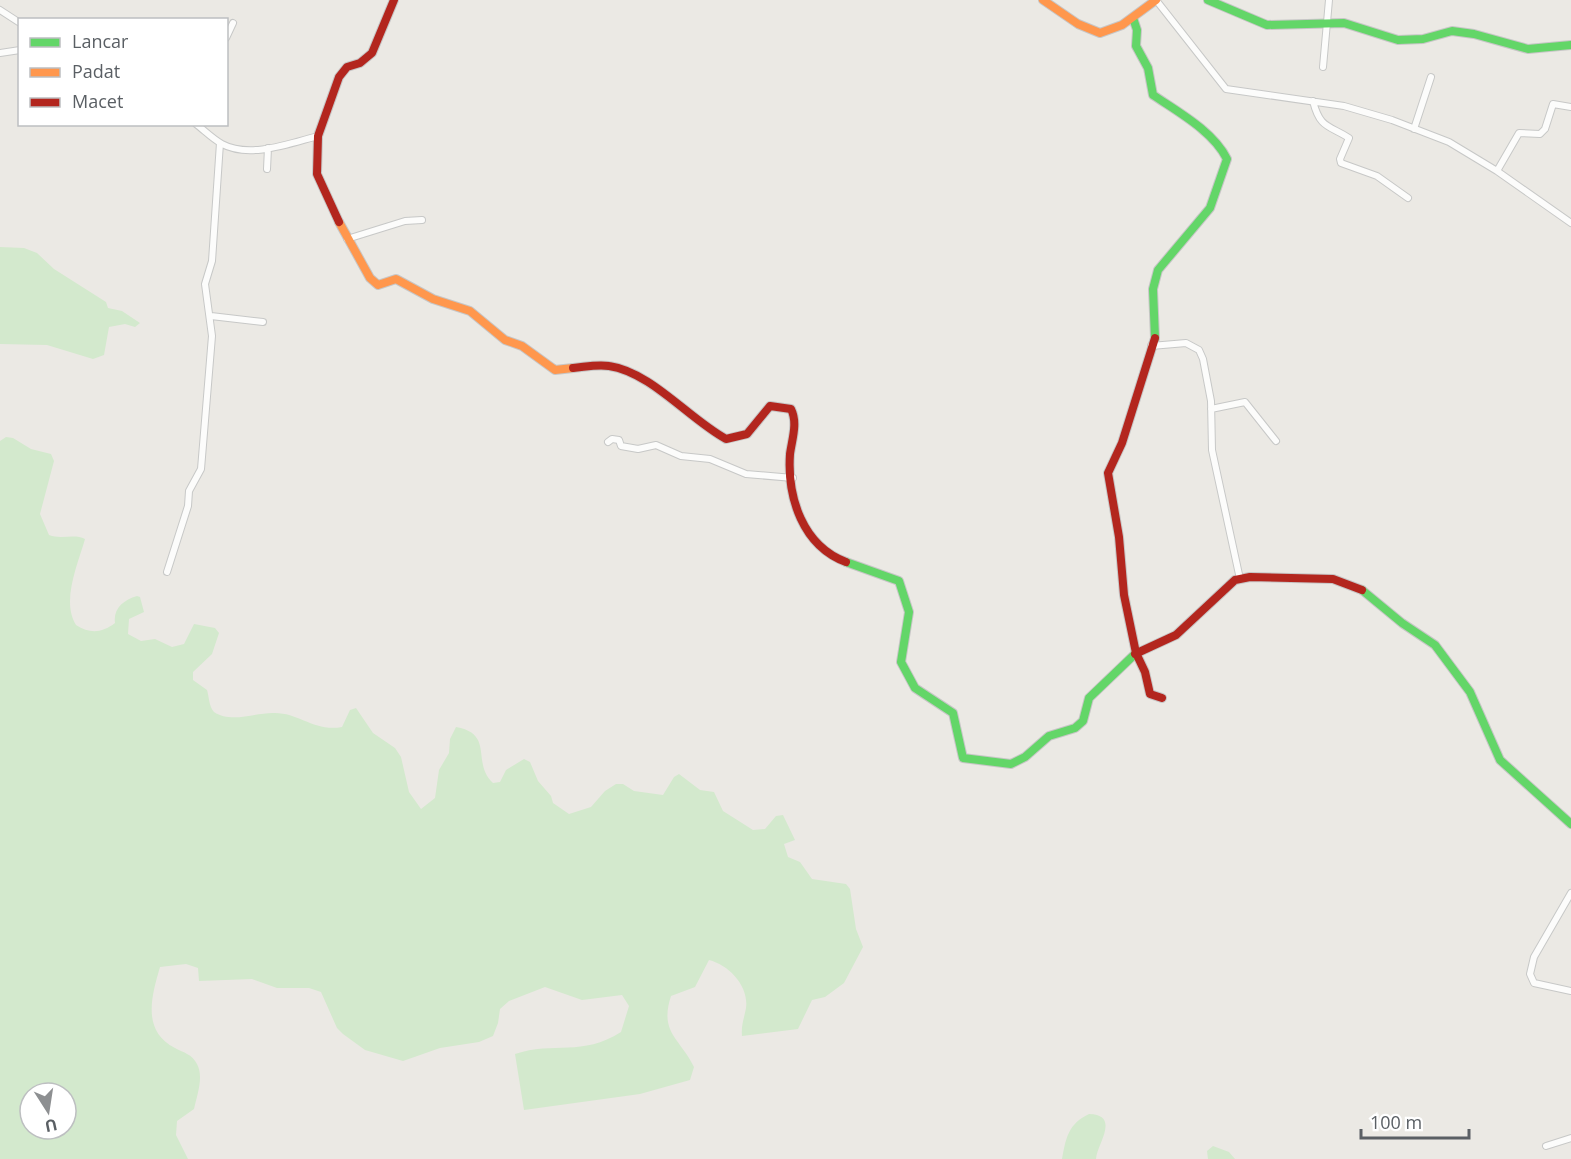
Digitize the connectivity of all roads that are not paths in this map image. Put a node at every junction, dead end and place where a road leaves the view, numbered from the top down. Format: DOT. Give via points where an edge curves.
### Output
graph roads {
  1 [pos="1156,0"];
  2 [pos="1208,0"];
  3 [pos="1329,0"];
  4 [pos="1044,1"];
  5 [pos="393,2"];
  6 [pos="0,10"];
  7 [pos="1133,18"];
  8 [pos="18,22"];
  9 [pos="233,23"];
  10 [pos="1329,25"];
  11 [pos="228,34"];
  12 [pos="1571,45"];
  13 [pos="18,50"];
  14 [pos="0,53"];
  15 [pos="1323,67"];
  16 [pos="1431,77"];
  17 [pos="1313,101"];
  18 [pos="1571,107"];
  19 [pos="199,126"];
  20 [pos="1414,129"];
  21 [pos="318,136"];
  22 [pos="220,143"];
  23 [pos="268,148"];
  24 [pos="267,169"];
  25 [pos="1497,171"];
  26 [pos="1408,198"];
  27 [pos="422,220"];
  28 [pos="1571,223"];
  29 [pos="347,239"];
  30 [pos="211,316"];
  31 [pos="263,322"];
  32 [pos="1151,346"];
  33 [pos="1211,409"];
  34 [pos="1276,441"];
  35 [pos="608,442"];
  36 [pos="793,478"];
  37 [pos="167,572"];
  38 [pos="1240,579"];
  39 [pos="1136,653"];
  40 [pos="1162,698"];
  41 [pos="1571,824"];
  42 [pos="1571,893"];
  43 [pos="1571,991"];
  44 [pos="1571,1138"];
  45 [pos="1546,1146"];
  1 -- 7 [label="street"];
  1 -- 17 [label="street" via="1226,89"];
  2 -- 10 [label="street" via="1267,24"];
  3 -- 10 [label="street"];
  4 -- 7 [label="street" via="1096,34 1110,33"];
  5 -- 21 [label="street" via="372,53 339,77"];
  6 -- 8 [label="street"];
  7 -- 32 [label="street" via="1136,46 1148,68 1153,95 1192,122 1226,155 1227,161 1210,208 1158,270 1153,289 1155,335"];
  9 -- 11 [label="street"];
  10 -- 12 [label="street" via="1354,25 1398,40 1423,39 1452,31 1528,49"];
  10 -- 15 [label="street"];
  13 -- 14 [label="street"];
  16 -- 20 [label="street"];
  17 -- 20 [label="street" via="1344,106"];
  17 -- 26 [label="street" via="1320,120 1349,138 1340,162 1377,176"];
  18 -- 25 [label="street" via="1553,104 1540,134 1519,133"];
  19 -- 22 [label="street"];
  20 -- 25 [label="street" via="1449,142"];
  21 -- 23 [label="street"];
  21 -- 29 [label="street" via="317,174"];
  22 -- 23 [label="street" via="240,149"];
  22 -- 30 [label="street" via="212,261 205,284"];
  23 -- 24 [label="street"];
  25 -- 28 [label="street"];
  27 -- 29 [label="street" via="405,221"];
  29 -- 36 [label="street" via="375,284 396,279 433,299 470,311 505,340 522,346 555,370 597,365 633,374 700,426 726,440 747,434 770,406 791,409 795,417 790,456"];
  30 -- 31 [label="street"];
  30 -- 37 [label="street" via="201,469 189,492"];
  32 -- 33 [label="street" via="1186,343 1199,350"];
  32 -- 39 [label="street" via="1122,443 1108,472 1119,537 1120,575"];
  33 -- 34 [label="street" via="1245,402"];
  33 -- 38 [label="street" via="1212,450"];
  35 -- 36 [label="street" via="619,440 621,446 638,448 656,445 681,456 710,459 746,474"];
  36 -- 39 [label="street" via="794,506 819,547 831,556 901,583 909,612 900,659 915,688 953,713 963,758 1010,764 1025,757 1049,736 1075,728 1083,721 1092,694"];
  38 -- 39 [label="street" via="1230,582 1176,635"];
  38 -- 41 [label="street" via="1333,579 1354,585 1376,599 1447,658 1483,715 1500,760"];
  39 -- 40 [label="street" via="1150,694"];
  42 -- 43 [label="street" via="1534,957 1530,974 1534,983"];
  44 -- 45 [label="street"];
}
